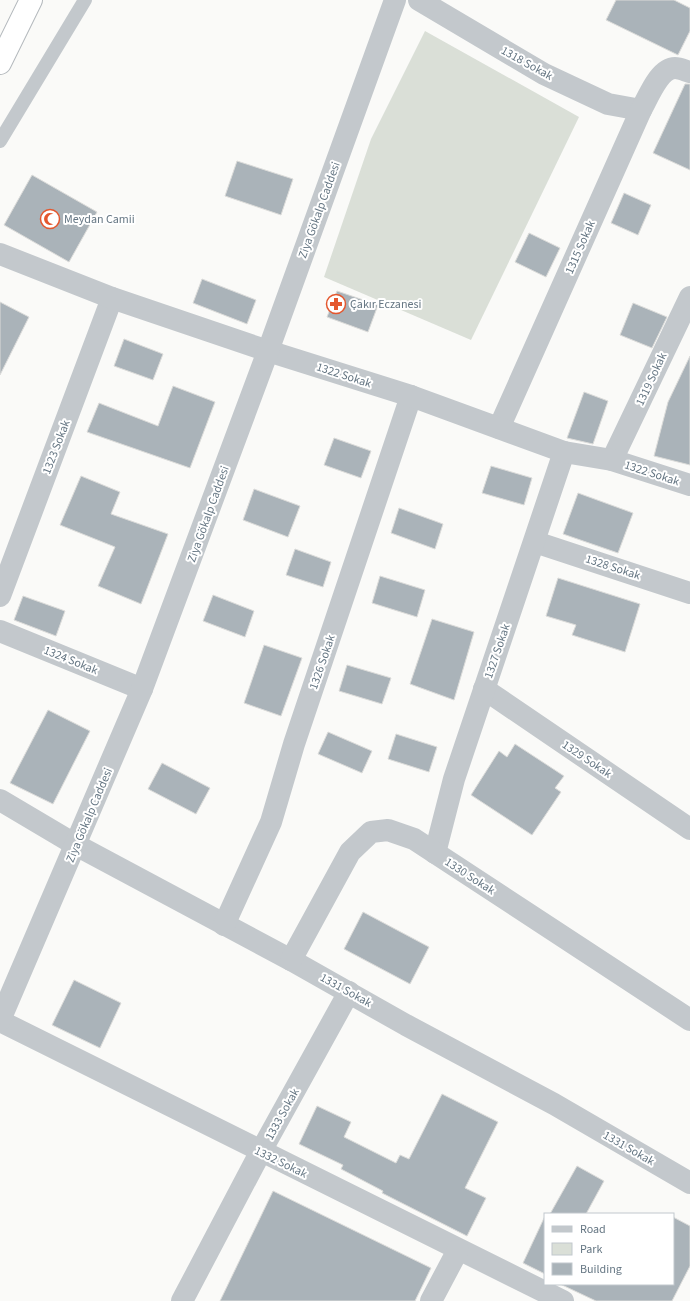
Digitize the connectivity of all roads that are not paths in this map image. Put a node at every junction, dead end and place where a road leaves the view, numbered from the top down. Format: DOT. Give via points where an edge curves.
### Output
graph roads {
  1 [pos="31,0"];
  2 [pos="85,0"];
  3 [pos="395,0"];
  4 [pos="419,0"];
  5 [pos="0,63"];
  6 [pos="690,71"];
  7 [pos="641,110"];
  8 [pos="0,141"];
  9 [pos="0,254"];
  10 [pos="690,297"];
  11 [pos="112,298"];
  12 [pos="268,351"];
  13 [pos="411,396"];
  14 [pos="500,428"];
  15 [pos="564,452"];
  16 [pos="612,460"];
  17 [pos="690,485"];
  18 [pos="535,542"];
  19 [pos="690,594"];
  20 [pos="0,596"];
  21 [pos="0,631"];
  22 [pos="142,689"];
  23 [pos="484,689"];
  24 [pos="0,800"];
  25 [pos="690,829"];
  26 [pos="76,845"];
  27 [pos="435,853"];
  28 [pos="224,925"];
  29 [pos="291,960"];
  30 [pos="349,992"];
  31 [pos="690,1020"];
  32 [pos="0,1021"];
  33 [pos="261,1152"];
  34 [pos="690,1183"];
  35 [pos="458,1250"];
  36 [pos="182,1301"];
  37 [pos="431,1301"];
  38 [pos="563,1301"];
  1 -- 5 [label="highway"];
  2 -- 8 [label="lane"];
  3 -- 12 [label="street, Ziya Gökalp Caddesi"];
  4 -- 7 [label="street, 1318 Sokak" via="544,74 608,104"];
  6 -- 7 [label="street, 1315 Sokak" via="675,68 667,70 658,80"];
  7 -- 14 [label="street, 1315 Sokak"];
  9 -- 11 [label="street, 1322 Sokak"];
  10 -- 16 [label="street, 1319 Sokak"];
  11 -- 12 [label="street, 1322 Sokak"];
  11 -- 20 [label="street, 1323 Sokak"];
  12 -- 13 [label="street, 1322 Sokak"];
  12 -- 22 [label="street, Ziya Gökalp Caddesi"];
  13 -- 14 [label="street, 1322 Sokak"];
  13 -- 28 [label="street, 1326 Sokak" via="294,744 271,822"];
  14 -- 15 [label="street, 1322 Sokak"];
  15 -- 16 [label="street, 1322 Sokak"];
  15 -- 18 [label="street, 1327 Sokak"];
  16 -- 17 [label="street, 1322 Sokak"];
  18 -- 19 [label="street, 1328 Sokak"];
  18 -- 23 [label="street, 1327 Sokak"];
  21 -- 22 [label="street, 1324 Sokak"];
  22 -- 26 [label="street, Ziya Gökalp Caddesi"];
  23 -- 25 [label="street, 1329 Sokak"];
  23 -- 27 [label="street, 1327 Sokak" via="454,779"];
  24 -- 26 [label="street, 1331 Sokak"];
  26 -- 28 [label="street, 1331 Sokak"];
  26 -- 32 [label="street, Ziya Gökalp Caddesi"];
  27 -- 29 [label="street, 1330 Sokak" via="414,839 388,830 371,832 350,852"];
  27 -- 31 [label="street, 1330 Sokak"];
  28 -- 29 [label="street, 1331 Sokak"];
  29 -- 30 [label="street, 1331 Sokak"];
  30 -- 33 [label="street, 1333 Sokak"];
  30 -- 34 [label="street, 1331 Sokak" via="554,1104"];
  32 -- 33 [label="street, 1332 Sokak"];
  33 -- 35 [label="street, 1332 Sokak"];
  33 -- 36 [label="street, 1333 Sokak"];
  35 -- 37 [label="street"];
  35 -- 38 [label="street, 1332 Sokak"];
}
